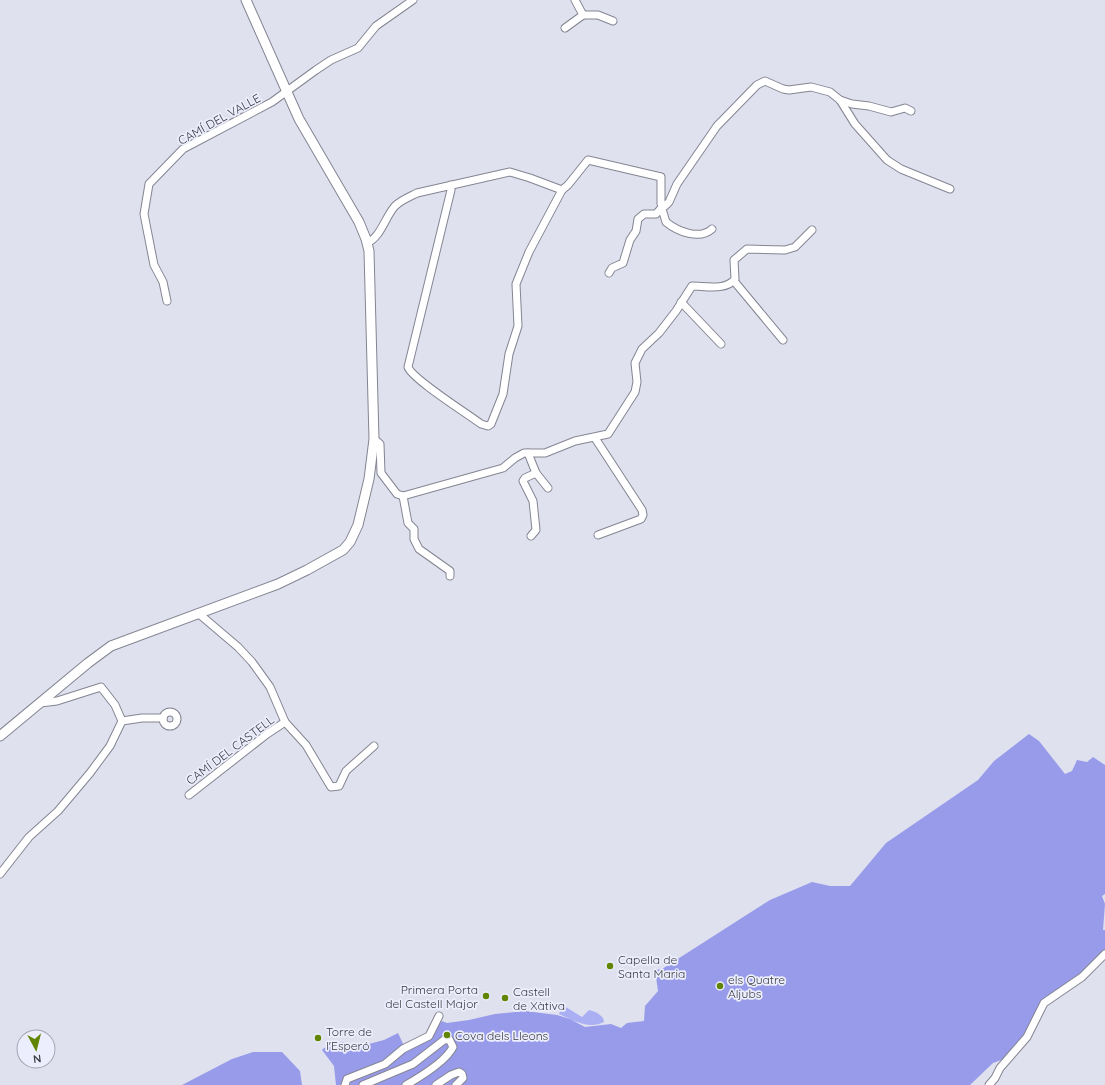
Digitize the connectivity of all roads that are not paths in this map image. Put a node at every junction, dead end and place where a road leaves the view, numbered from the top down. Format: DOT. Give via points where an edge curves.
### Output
graph roads {
  1 [pos="246,0"];
  2 [pos="413,0"];
  3 [pos="575,0"];
  4 [pos="583,15"];
  5 [pos="613,21"];
  6 [pos="565,28"];
  7 [pos="286,92"];
  8 [pos="840,100"];
  9 [pos="910,111"];
  10 [pos="451,185"];
  11 [pos="950,189"];
  12 [pos="562,190"];
  13 [pos="663,207"];
  14 [pos="712,229"];
  15 [pos="812,230"];
  16 [pos="367,243"];
  17 [pos="609,273"];
  18 [pos="734,281"];
  19 [pos="167,301"];
  20 [pos="681,302"];
  21 [pos="783,340"];
  22 [pos="721,344"];
  23 [pos="595,438"];
  24 [pos="374,439"];
  25 [pos="528,453"];
  26 [pos="536,473"];
  27 [pos="548,488"];
  28 [pos="403,496"];
  29 [pos="598,535"];
  30 [pos="531,536"];
  31 [pos="450,576"];
  32 [pos="198,613"];
  33 [pos="40,703"];
  34 [pos="163,718"];
  35 [pos="122,721"];
  36 [pos="285,722"];
  37 [pos="0,736"];
  38 [pos="374,746"];
  39 [pos="189,795"];
  40 [pos="1,872"];
  41 [pos="1105,954"];
  42 [pos="438,1016"];
  43 [pos="346,1085"];
  44 [pos="363,1085"];
  45 [pos="406,1085"];
  46 [pos="436,1085"];
  47 [pos="456,1085"];
  48 [pos="985,1085"];
  49 [pos="989,1085"];
  1 -- 7 [label="main road"];
  2 -- 7 [label="street, CAMÍ DEL VALLE" via="376,26 358,48 331,60"];
  3 -- 4 [label="street"];
  4 -- 5 [label="street" via="598,15"];
  4 -- 6 [label="street"];
  7 -- 16 [label="main road" via="312,145 364,231"];
  7 -- 19 [label="street, CAMÍ DEL VALLE" via="183,149 149,184 144,214 154,265 163,282"];
  8 -- 9 [label="street" via="891,112 905,108"];
  8 -- 11 [label="street" via="856,124 887,160 901,169"];
  8 -- 13 [label="street" via="830,92 817,88 789,90 766,81 757,85 717,126 677,184 669,202"];
  10 -- 12 [label="street" via="510,172"];
  10 -- 12 [label="street" via="408,365 411,374 488,426 503,394 509,354 518,326 516,284 529,252"];
  10 -- 16 [label="street" via="416,193 398,203 375,238"];
  12 -- 13 [label="street" via="588,160 593,160 661,177"];
  13 -- 14 [label="street" via="666,222 677,229 701,235"];
  13 -- 17 [label="street" via="656,214 644,214 638,219 636,232 630,240 623,263 612,268"];
  15 -- 18 [label="street" via="795,247 785,250 747,249 734,260"];
  16 -- 24 [label="main road"];
  18 -- 20 [label="street" via="718,287 692,286"];
  18 -- 21 [label="street"];
  20 -- 22 [label="street"];
  20 -- 23 [label="street" via="659,333 642,349 635,363 635,392 612,430"];
  23 -- 25 [label="street" via="575,441 545,453"];
  23 -- 29 [label="street" via="643,515 641,519"];
  24 -- 28 [label="street" via="380,444 381,473 398,494"];
  24 -- 32 [label="main road" via="369,479 358,525 350,542 342,550 278,584"];
  25 -- 26 [label="street"];
  25 -- 28 [label="street" via="515,458 503,468"];
  26 -- 27 [label="street"];
  26 -- 30 [label="street" via="523,481 533,501 536,530"];
  28 -- 31 [label="street" via="408,523 414,529 414,539 419,549 450,570"];
  32 -- 33 [label="main road" via="111,646"];
  32 -- 36 [label="street, CAMÍ DEL CASTELL" via="252,662 270,687"];
  33 -- 35 [label="street" via="57,702 101,687 115,705"];
  33 -- 37 [label="main road"];
  34 -- 35 [label="street"];
  35 -- 40 [label="street" via="110,746 90,773 58,811 29,837"];
  36 -- 38 [label="street, CAMÍ DEL CASTELL" via="306,745 331,787 339,786 346,770"];
  36 -- 39 [label="street, CAMÍ DEL CASTELL"];
  41 -- 49 [label="street" via="1082,977 1044,1003 1027,1037"];
  42 -- 43 [label="street" via="429,1036 403,1049 385,1064 347,1079"];
  44 -- 45 [label="street" via="413,1064 444,1040 451,1041 453,1047 449,1053"];
  46 -- 47 [label="street" via="459,1072 463,1078"];
  48 -- 49 [label="street"];
}
